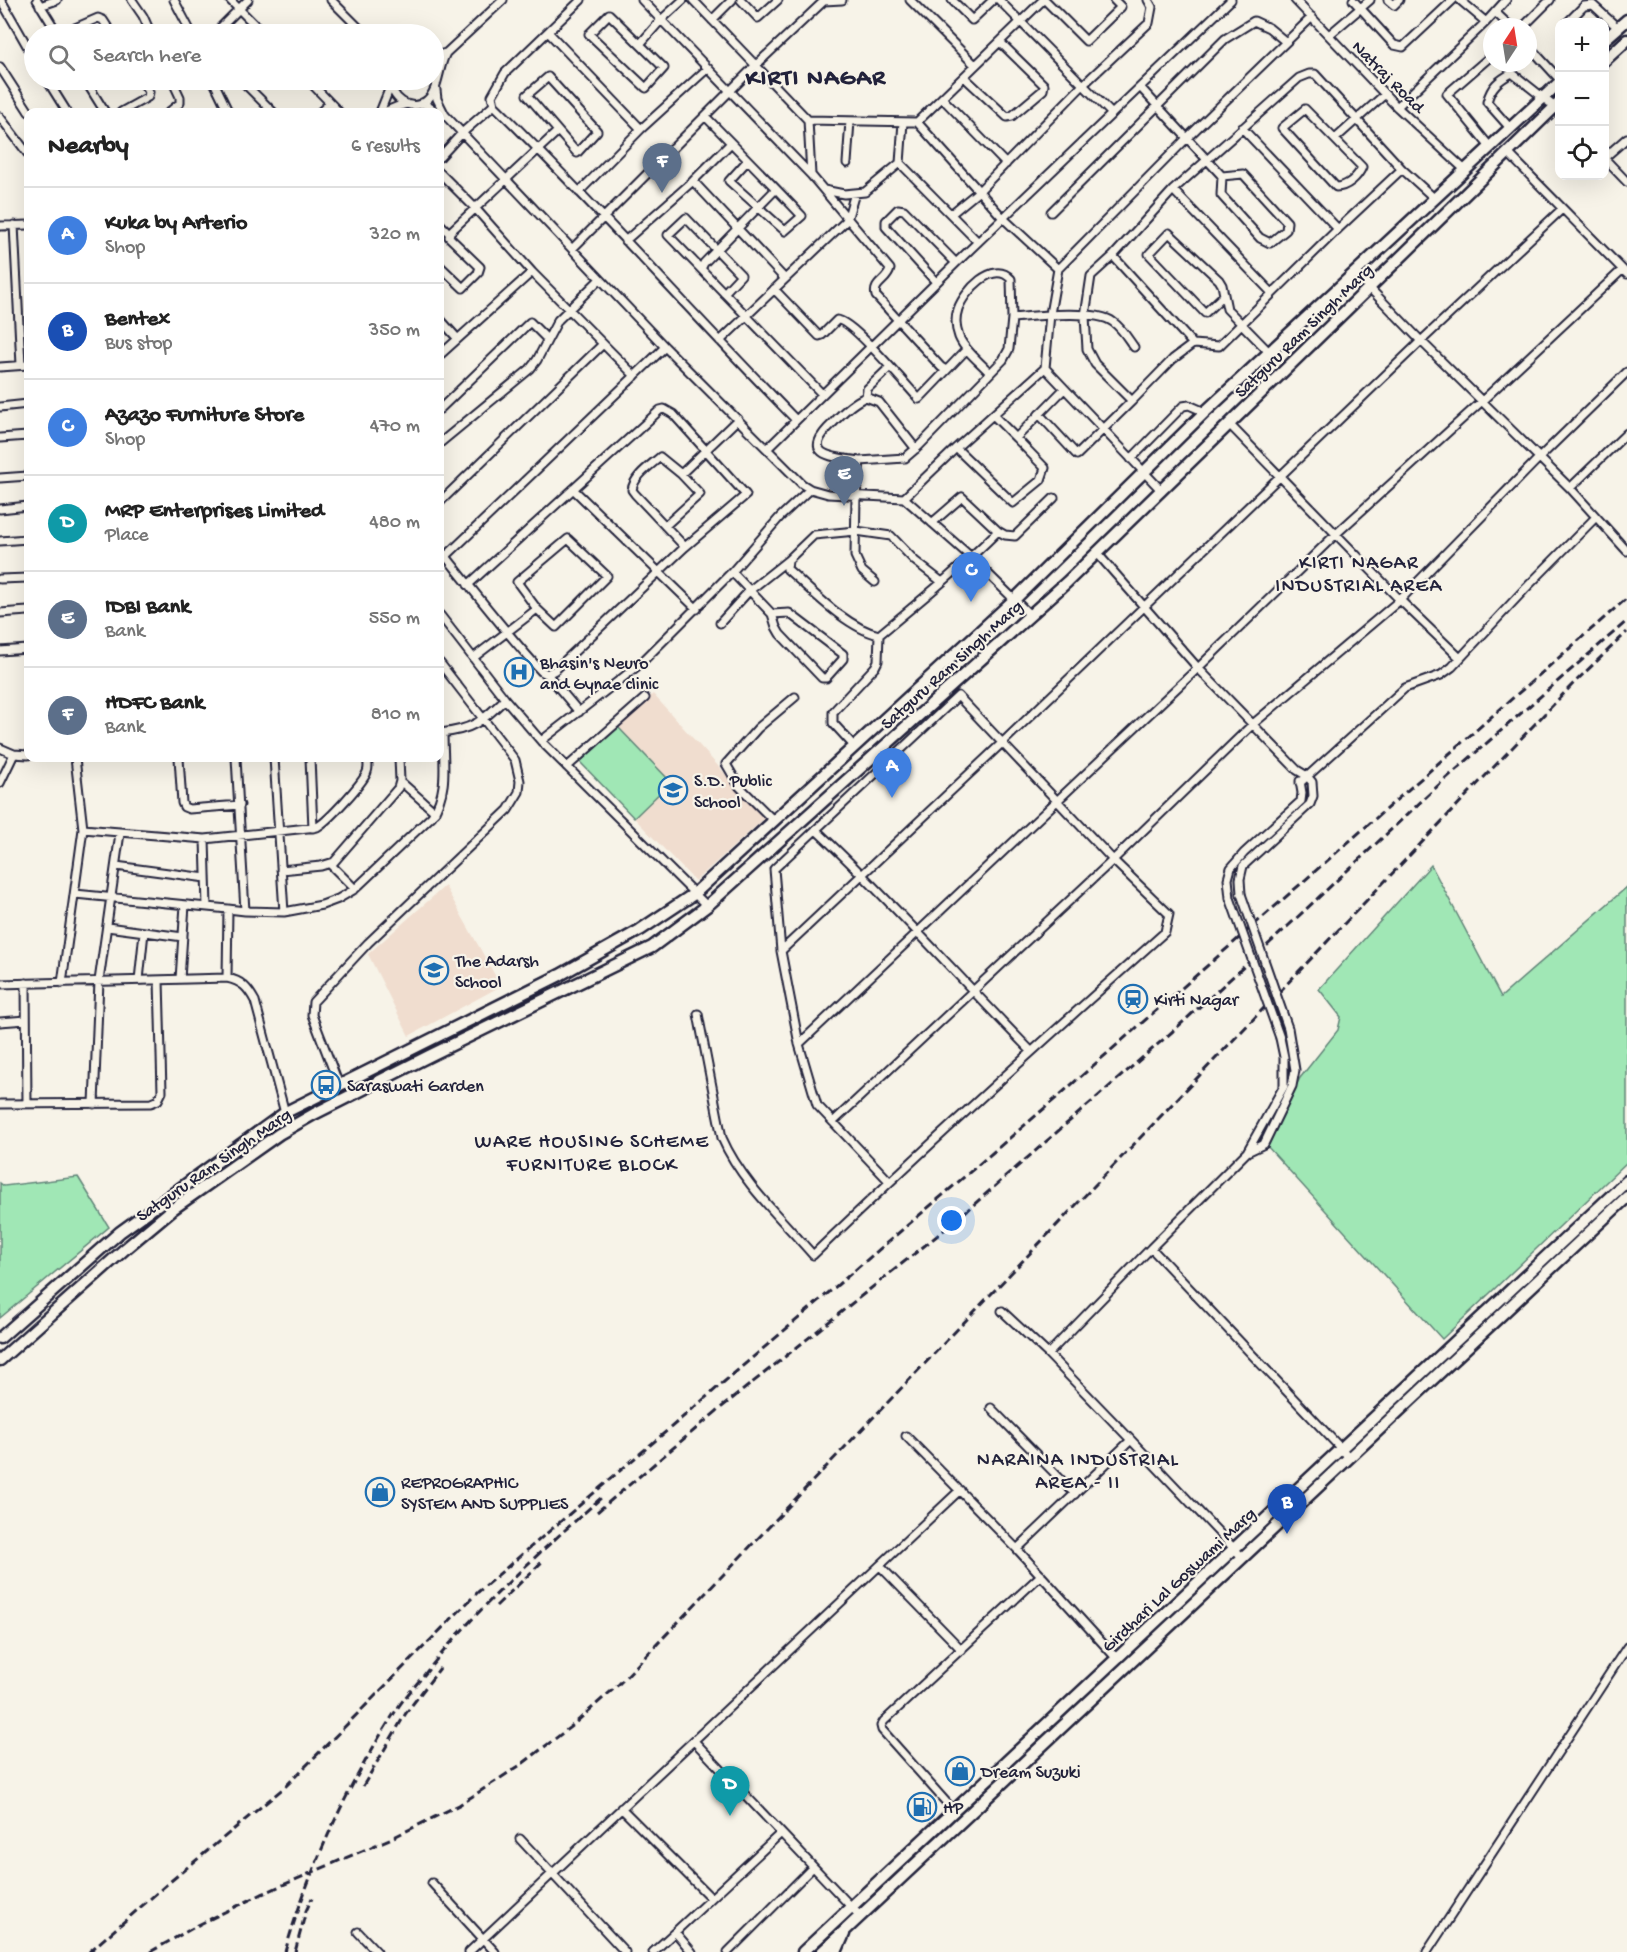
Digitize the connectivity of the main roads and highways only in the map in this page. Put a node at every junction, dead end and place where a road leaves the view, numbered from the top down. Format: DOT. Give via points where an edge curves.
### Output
graph roads {
  1 [pos="1627,20"];
  2 [pos="1609,36"];
  3 [pos="1627,40"];
  4 [pos="1609,57"];
  5 [pos="1555,86"];
  6 [pos="1555,109"];
  7 [pos="1627,1180"];
  8 [pos="1627,1197"];
  9 [pos="0,1338"];
  10 [pos="0,1360"];
  11 [pos="1345,1453"];
  12 [pos="1238,1553"];
  13 [pos="951,1818"];
  14 [pos="847,1928"];
  15 [pos="803,1952"];
  16 [pos="822,1952"];
  17 [pos="836,1952"];
  1 -- 2 [label="main road"];
  3 -- 4 [label="main road"];
  5 -- 9 [label="main road, Satguru Ram Singh Marg" via="1205,412 1015,599 694,894 560,975 286,1112 120,1232"];
  6 -- 10 [label="main road, Satguru Ram Singh Marg" via="1097,553 706,906 652,947 289,1128 174,1208"];
  7 -- 11 [label="main road, Girdhari Lal Goswami Marg"];
  8 -- 11 [label="main road, Girdhari Lal Goswami Marg"];
  11 -- 12 [label="main road, Girdhari Lal Goswami Marg"];
  12 -- 13 [label="main road, Girdhari Lal Goswami Marg"];
  12 -- 13 [label="main road, Girdhari Lal Goswami Marg" via="1117,1659"];
  13 -- 14 [label="main road, Girdhari Lal Goswami Marg"];
  13 -- 15 [label="main road, Girdhari Lal Goswami Marg"];
  14 -- 16 [label="main road, Girdhari Lal Goswami Marg"];
  14 -- 17 [label="main road"];
}
